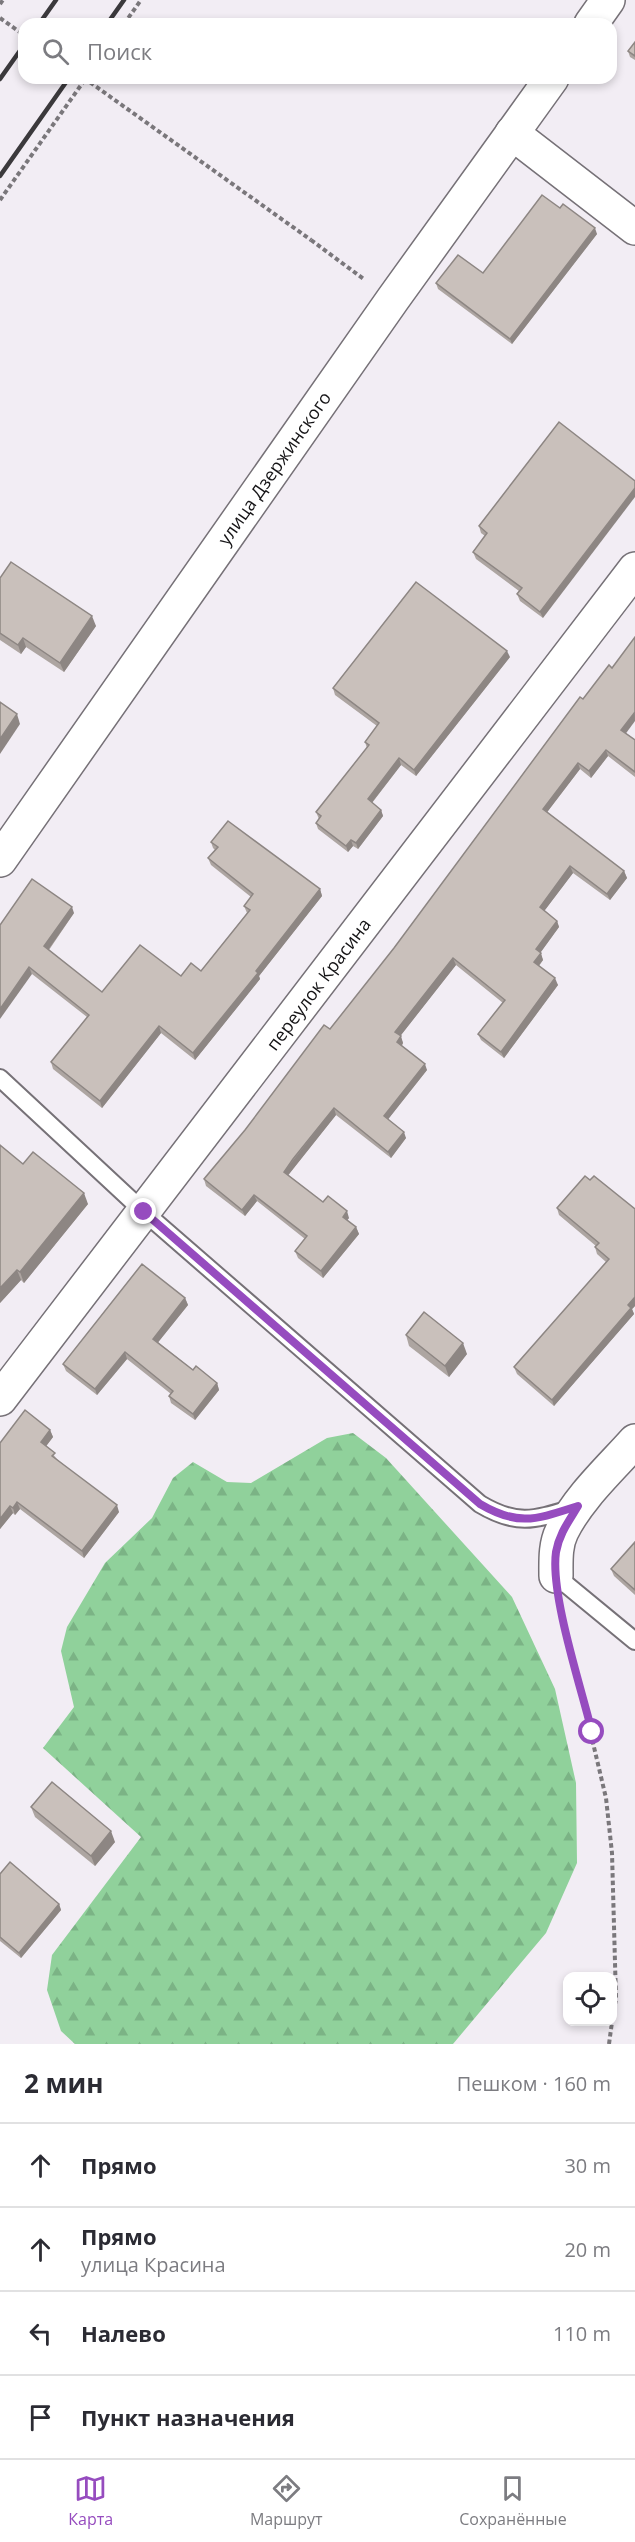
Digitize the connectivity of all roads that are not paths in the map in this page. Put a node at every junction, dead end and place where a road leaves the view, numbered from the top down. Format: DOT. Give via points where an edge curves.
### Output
graph roads {
  1 [pos="608,0"];
  2 [pos="595,18"];
  3 [pos="548,84"];
  4 [pos="512,133"];
  5 [pos="635,228"];
  6 [pos="635,569"];
  7 [pos="0,860"];
  8 [pos="0,1078"];
  9 [pos="144,1212"];
  10 [pos="0,1399"];
  11 [pos="635,1441"];
  12 [pos="578,1506"];
  13 [pos="556,1576"];
  14 [pos="635,1641"];
  1 -- 2 [label="street"];
  3 -- 4 [label="street, улица Дзержинского"];
  4 -- 5 [label="street"];
  4 -- 7 [label="street, улица Дзержинского"];
  6 -- 9 [label="street, переулок Красина"];
  8 -- 9 [label="lane"];
  9 -- 10 [label="street, переулок Красина"];
  9 -- 12 [label="lane" via="480,1504 501,1516 519,1520"];
  11 -- 12 [label="street"];
  12 -- 13 [label="street" via="561,1532"];
  13 -- 14 [label="lane"];
}
